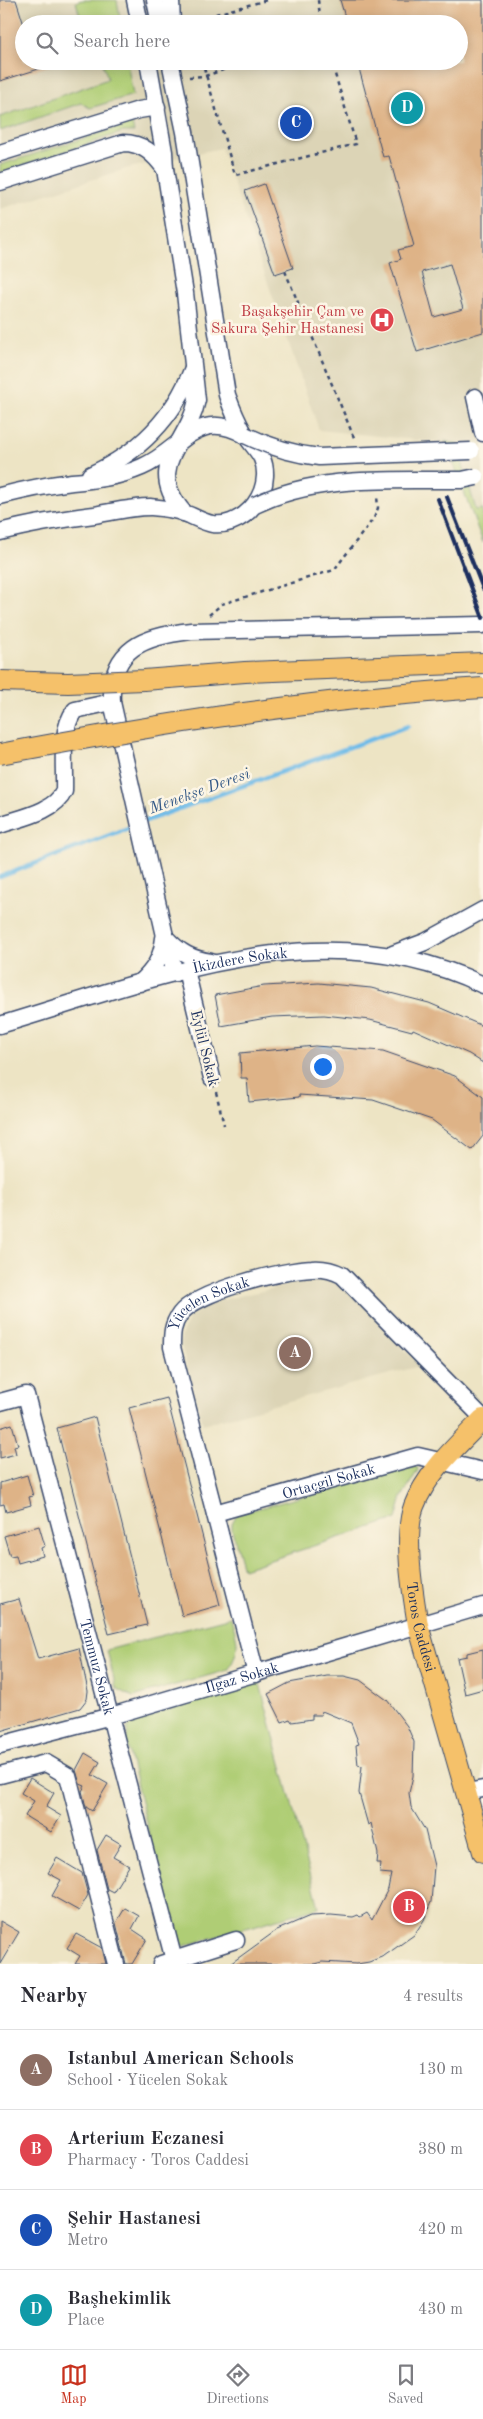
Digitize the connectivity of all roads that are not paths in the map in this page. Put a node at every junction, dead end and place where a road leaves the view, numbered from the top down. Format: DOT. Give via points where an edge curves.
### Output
graph roads {
  1 [pos="135,0"];
  2 [pos="155,0"];
  3 [pos="171,0"];
  4 [pos="138,15"];
  5 [pos="158,15"];
  6 [pos="172,15"];
  7 [pos="150,70"];
  8 [pos="173,70"];
  9 [pos="157,107"];
  10 [pos="186,142"];
  11 [pos="0,153"];
  12 [pos="165,169"];
  13 [pos="0,182"];
  14 [pos="193,367"];
  15 [pos="475,397"];
  16 [pos="483,433"];
  17 [pos="245,435"];
  18 [pos="180,440"];
  19 [pos="477,450"];
  20 [pos="481,474"];
  21 [pos="72,482"];
  22 [pos="0,496"];
  23 [pos="255,505"];
  24 [pos="184,513"];
  25 [pos="0,532"];
  26 [pos="483,625"];
  27 [pos="483,663"];
  28 [pos="0,681"];
  29 [pos="483,688"];
  30 [pos="112,702"];
  31 [pos="0,754"];
  32 [pos="0,825"];
  33 [pos="483,910"];
  34 [pos="163,929"];
  35 [pos="393,954"];
  36 [pos="215,962"];
  37 [pos="181,972"];
  38 [pos="140,983"];
  39 [pos="483,985"];
  40 [pos="0,1024"];
  41 [pos="212,1078"];
  42 [pos="0,1402"];
  43 [pos="483,1418"];
  44 [pos="442,1463"];
  45 [pos="483,1471"];
  46 [pos="215,1513"];
  47 [pos="483,1606"];
  48 [pos="418,1625"];
  49 [pos="256,1674"];
  50 [pos="111,1716"];
  51 [pos="0,1745"];
  52 [pos="0,1775"];
  53 [pos="475,1790"];
  54 [pos="483,1852"];
  55 [pos="236,1940"];
  56 [pos="170,1963"];
  57 [pos="116,1964"];
  1 -- 4 [label="street"];
  2 -- 5 [label="street"];
  3 -- 6 [label="street"];
  7 -- 9 [label="street"];
  8 -- 10 [label="street"];
  9 -- 10 [label="street"];
  9 -- 11 [label="street"];
  9 -- 12 [label="street"];
  10 -- 17 [label="street" via="227,395"];
  12 -- 13 [label="street" via="144,147 123,143"];
  12 -- 14 [label="street" via="186,293"];
  14 -- 18 [label="street" via="197,400 194,417"];
  14 -- 21 [label="street" via="179,400 154,433 114,464"];
  15 -- 16 [label="street"];
  17 -- 18 [label="street" via="233,428 205,426"];
  17 -- 19 [label="street, bridge" via="271,448 319,457"];
  17 -- 23 [label="street, bridge" via="263,460 263,491"];
  18 -- 21 [label="street" via="162,457 142,467 115,477"];
  18 -- 24 [label="street" via="171,453 167,485 173,501"];
  20 -- 23 [label="street, bridge" via="462,480 330,483 295,489"];
  21 -- 22 [label="street"];
  23 -- 24 [label="street" via="244,516 214,524 198,521"];
  24 -- 25 [label="street" via="147,507"];
  26 -- 30 [label="street, Eylül Sokak" via="167,633 145,640 126,653 115,668"];
  27 -- 28 [label="main road, bridge" via="246,672 144,680"];
  29 -- 31 [label="main road, bridge" via="359,699 147,728"];
  30 -- 32 [label="street" via="75,710 69,718 62,797 45,809"];
  30 -- 34 [label="street, Eylül Sokak"];
  33 -- 35 [label="street" via="425,942"];
  34 -- 36 [label="street" via="184,954 196,960"];
  34 -- 37 [label="street, Eylül Sokak"];
  34 -- 38 [label="street" via="163,950 158,963"];
  35 -- 36 [label="street, İkizdere Sokak" via="310,950 272,952"];
  35 -- 39 [label="street, İkizdere Sokak" via="441,967"];
  36 -- 37 [label="street, İkizdere Sokak"];
  37 -- 38 [label="street, İkizdere Sokak"];
  37 -- 41 [label="street, Eylül Sokak"];
  38 -- 40 [label="street, İkizdere Sokak"];
  42 -- 50 [label="street, Temmuz Sokak" via="26,1395"];
  43 -- 44 [label="main road, Toros Caddesi"];
  43 -- 46 [label="street, Yücelen Sokak" via="342,1274 331,1270 293,1271 221,1291 194,1302 172,1327 172,1347"];
  44 -- 45 [label="street, Ortaçgil Sokak"];
  44 -- 46 [label="street, Ortaçgil Sokak" via="418,1456"];
  44 -- 48 [label="main road, Toros Caddesi" via="413,1507 410,1530"];
  46 -- 49 [label="street, Yücelen Sokak"];
  47 -- 48 [label="street, Ilgaz Sokak"];
  48 -- 49 [label="street, Ilgaz Sokak"];
  48 -- 53 [label="main road, Toros Caddesi"];
  49 -- 50 [label="street, Ilgaz Sokak"];
  50 -- 51 [label="street, Ilgaz Sokak"];
  50 -- 56 [label="street, Temmuz Sokak"];
  52 -- 57 [label="street" via="46,1763 68,1776"];
  53 -- 54 [label="main road, Toros Caddesi"];
  55 -- 56 [label="street"];
}
